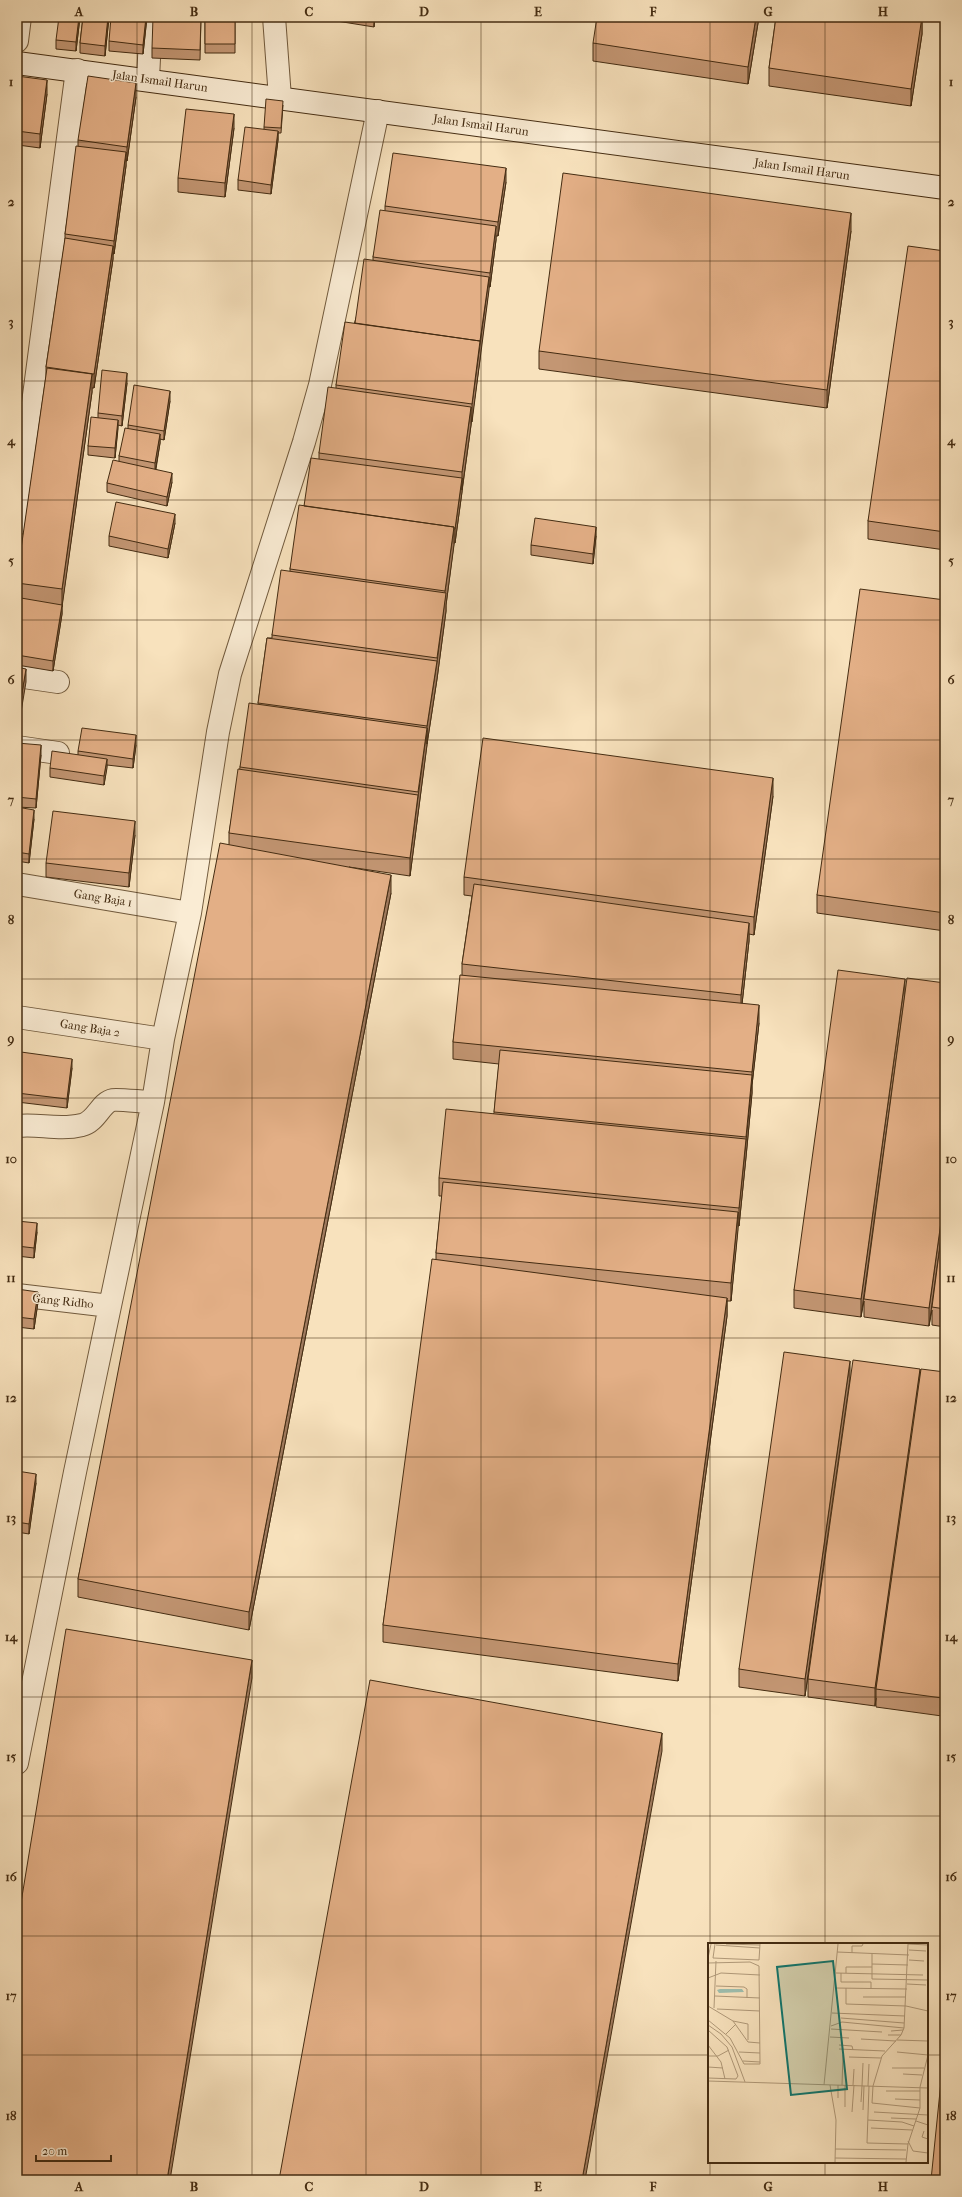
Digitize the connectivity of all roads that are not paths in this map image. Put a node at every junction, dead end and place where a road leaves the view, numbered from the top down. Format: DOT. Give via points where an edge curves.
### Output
graph roads {
  1 [pos="20,17"];
  2 [pos="151,17"];
  3 [pos="274,17"];
  4 [pos="17,42"];
  5 [pos="17,63"];
  6 [pos="77,70"];
  7 [pos="148,79"];
  8 [pos="280,98"];
  9 [pos="378,111"];
  10 [pos="945,188"];
  11 [pos="17,524"];
  12 [pos="17,676"];
  13 [pos="58,682"];
  14 [pos="17,747"];
  15 [pos="58,753"];
  16 [pos="17,884"];
  17 [pos="190,912"];
  18 [pos="17,1017"];
  19 [pos="163,1039"];
  20 [pos="153,1102"];
  21 [pos="17,1126"];
  22 [pos="17,1295"];
  23 [pos="110,1306"];
  24 [pos="18,1748"];
  1 -- 4 [label="street"];
  2 -- 7 [label="street"];
  3 -- 8 [label="street"];
  5 -- 6 [label="street, Jalan Ismail Harun"];
  6 -- 7 [label="street, Jalan Ismail Harun"];
  6 -- 11 [label="street"];
  7 -- 8 [label="street, Jalan Ismail Harun"];
  8 -- 9 [label="street, Jalan Ismail Harun"];
  9 -- 10 [label="street, Jalan Ismail Harun"];
  9 -- 17 [label="street" via="320,385 230,674 218,732"];
  12 -- 13 [label="street"];
  14 -- 15 [label="street"];
  16 -- 17 [label="street, Gang Baja 1"];
  17 -- 19 [label="street"];
  18 -- 19 [label="street, Gang Baja 2"];
  19 -- 20 [label="street"];
  20 -- 21 [label="street" via="121,1101 105,1105 93,1120 84,1125 65,1129"];
  20 -- 23 [label="street"];
  22 -- 23 [label="street, Gang Ridho"];
  23 -- 24 [label="street"];
}
